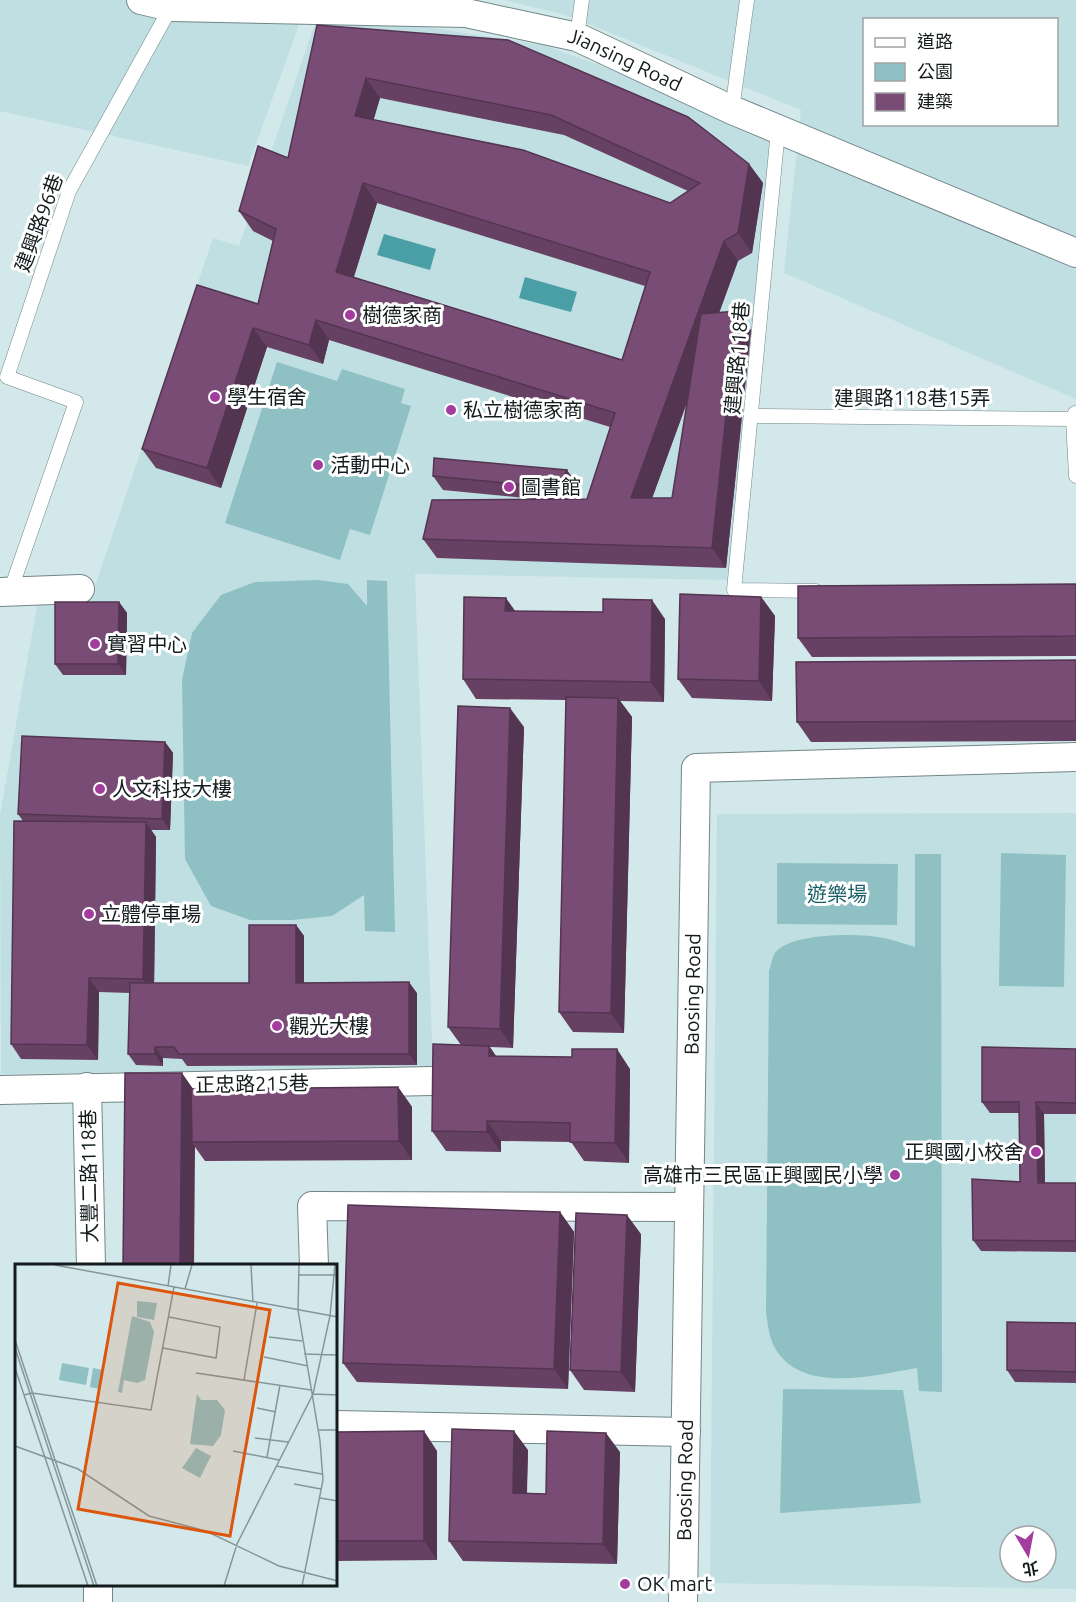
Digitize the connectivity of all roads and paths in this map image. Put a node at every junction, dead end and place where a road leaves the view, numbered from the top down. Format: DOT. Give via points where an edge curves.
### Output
graph roads {
  1 [pos="141,0"];
  2 [pos="582,0"];
  3 [pos="747,0"];
  4 [pos="335,6"];
  5 [pos="171,7"];
  6 [pos="577,37"];
  7 [pos="732,110"];
  8 [pos="778,130"];
  9 [pos="1076,253"];
  10 [pos="1074,415"];
  11 [pos="751,416"];
  12 [pos="1076,476"];
  13 [pos="80,589"];
  14 [pos="828,591"];
  15 [pos="5,592"];
  16 [pos="1076,757"];
  17 [pos="431,1082"];
  18 [pos="87,1087"];
  19 [pos="0,1090"];
  20 [pos="689,1207"];
  21 [pos="91,1264"];
  22 [pos="314,1264"];
  23 [pos="338,1425"];
  24 [pos="686,1432"];
  25 [pos="683,1602"];
  1 -- 5 [label="street, Jiansing Road"];
  2 -- 6 [label="lane"];
  3 -- 7 [label="lane"];
  4 -- 5 [label="street, Jiansing Road"];
  4 -- 6 [label="street, Jiansing Road" via="466,13"];
  5 -- 15 [label="lane, 建興路96巷" via="69,191 7,377 76,402"];
  6 -- 7 [label="street, Jiansing Road"];
  7 -- 8 [label="street, Jiansing Road"];
  8 -- 9 [label="street, Jiansing Road"];
  8 -- 11 [label="lane, 建興路118巷"];
  10 -- 11 [label="lane, 建興路118巷15弄"];
  10 -- 12 [label="lane"];
  11 -- 14 [label="lane, 建興路118巷" via="734,590"];
  13 -- 15 [label="street"];
  16 -- 20 [label="street, Baosing Road" via="696,768"];
  17 -- 18 [label="street, 正忠路215巷"];
  18 -- 19 [label="street, 正忠路215巷"];
  18 -- 21 [label="street, 大豐二路118巷"];
  20 -- 22 [label="street" via="312,1206"];
  20 -- 24 [label="street, Baosing Road"];
  23 -- 24 [label="street"];
  24 -- 25 [label="street, Baosing Road"];
}
